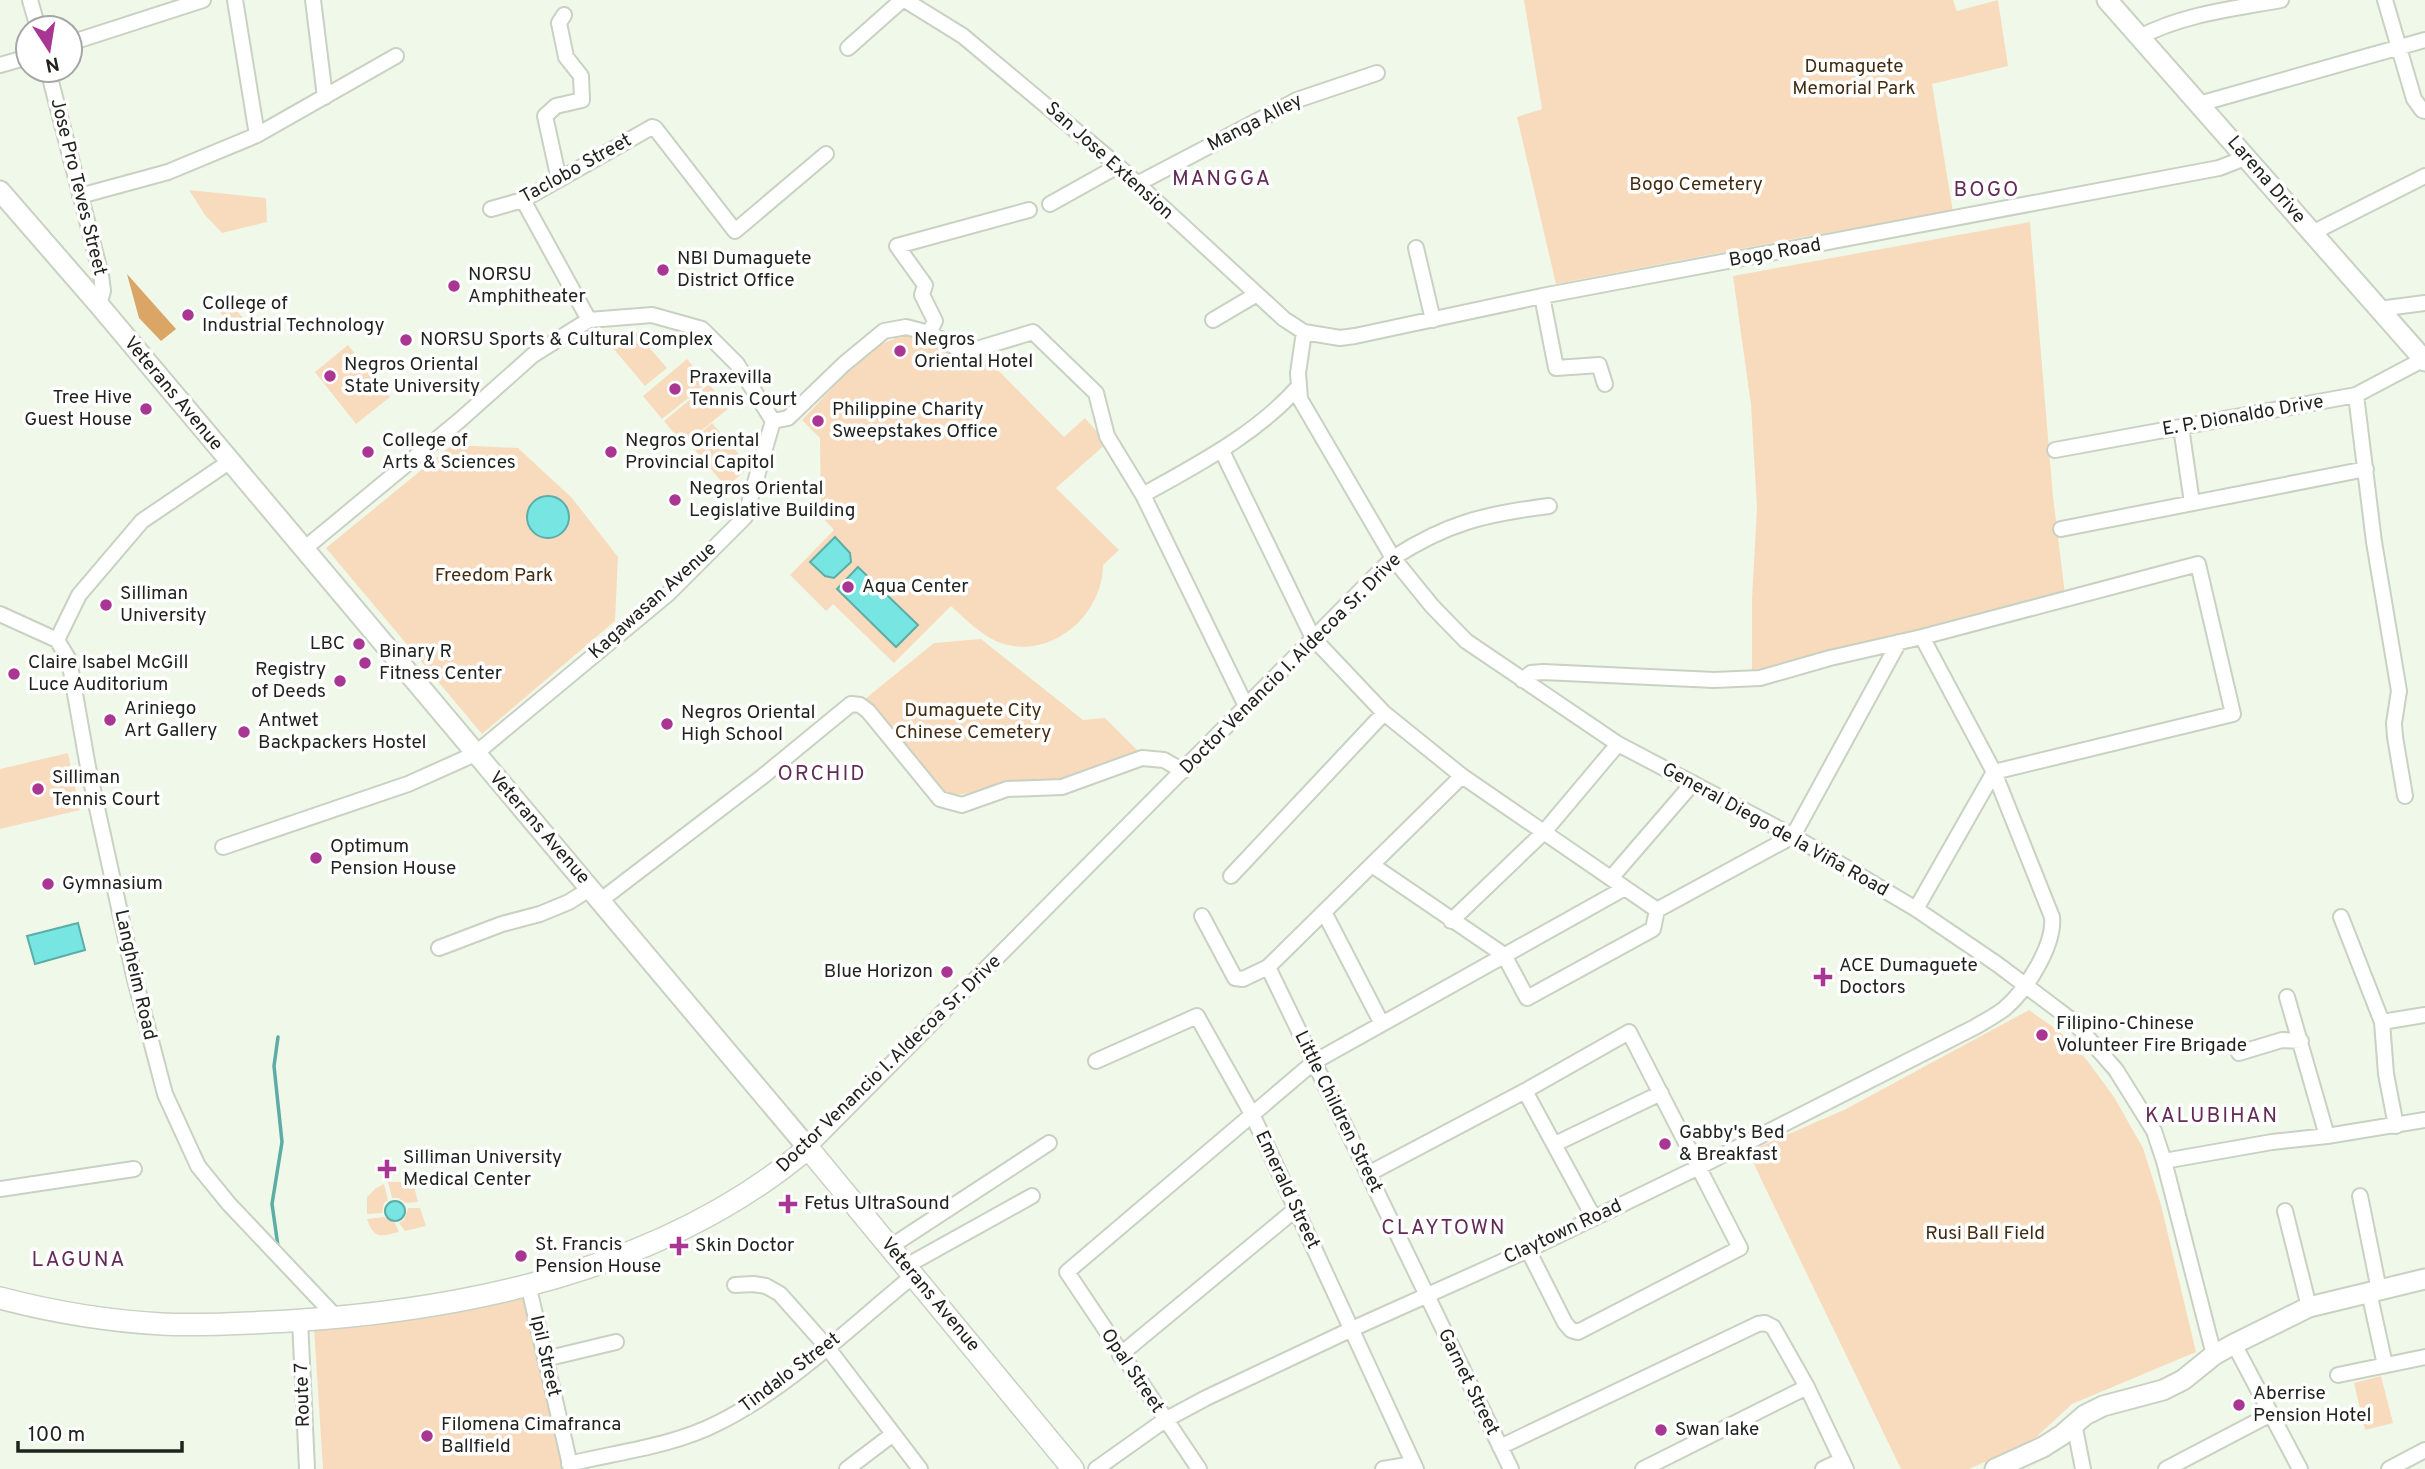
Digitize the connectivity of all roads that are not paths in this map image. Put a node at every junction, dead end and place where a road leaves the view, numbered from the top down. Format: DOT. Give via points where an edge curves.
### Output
graph roads {
  1 [pos="202,0"];
  2 [pos="235,0"];
  3 [pos="313,0"];
  4 [pos="904,0"];
  5 [pos="2107,0"];
  6 [pos="2281,0"];
  7 [pos="2385,0"];
  8 [pos="564,15"];
  9 [pos="2140,37"];
  10 [pos="84,38"];
  11 [pos="2425,40"];
  12 [pos="848,48"];
  13 [pos="2398,48"];
  14 [pos="396,56"];
  15 [pos="1377,73"];
  16 [pos="52,84"];
  17 [pos="325,97"];
  18 [pos="2199,104"];
  19 [pos="2425,111"];
  20 [pos="257,135"];
  21 [pos="826,154"];
  22 [pos="2245,158"];
  23 [pos="1118,166"];
  24 [pos="2425,176"];
  25 [pos="559,180"];
  26 [pos="1137,184"];
  27 [pos="0,191"];
  28 [pos="80,196"];
  29 [pos="523,200"];
  30 [pos="1050,204"];
  31 [pos="491,209"];
  32 [pos="1029,210"];
  33 [pos="2312,233"];
  34 [pos="1416,248"];
  35 [pos="1257,294"];
  36 [pos="1542,296"];
  37 [pos="2425,303"];
  38 [pos="99,305"];
  39 [pos="2379,309"];
  40 [pos="589,320"];
  41 [pos="1213,320"];
  42 [pos="1433,320"];
  43 [pos="1304,332"];
  44 [pos="929,333"];
  45 [pos="2424,360"];
  46 [pos="1605,384"];
  47 [pos="1299,386"];
  48 [pos="2356,395"];
  49 [pos="773,421"];
  50 [pos="2181,427"];
  51 [pos="2055,450"];
  52 [pos="1222,451"];
  53 [pos="229,462"];
  54 [pos="2366,469"];
  55 [pos="1143,495"];
  56 [pos="2192,503"];
  57 [pos="1549,506"];
  58 [pos="2061,529"];
  59 [pos="304,550"];
  60 [pos="1393,558"];
  61 [pos="0,614"];
  62 [pos="1922,637"];
  63 [pos="1313,638"];
  64 [pos="57,640"];
  65 [pos="1899,642"];
  66 [pos="1522,680"];
  67 [pos="1246,706"];
  68 [pos="1384,713"];
  69 [pos="1618,744"];
  70 [pos="475,754"];
  71 [pos="1182,771"];
  72 [pos="1994,772"];
  73 [pos="1462,776"];
  74 [pos="1693,783"];
  75 [pos="2405,796"];
  76 [pos="1544,832"];
  77 [pos="1793,836"];
  78 [pos="223,847"];
  79 [pos="1372,865"];
  80 [pos="1231,876"];
  81 [pos="1611,878"];
  82 [pos="1625,888"];
  83 [pos="596,894"];
  84 [pos="1916,909"];
  85 [pos="1657,910"];
  86 [pos="1324,912"];
  87 [pos="1202,916"];
  88 [pos="2341,917"];
  89 [pos="1451,920"];
  90 [pos="439,948"];
  91 [pos="1504,956"];
  92 [pos="1268,967"];
  93 [pos="2026,986"];
  94 [pos="2287,997"];
  95 [pos="2425,1016"];
  96 [pos="2382,1022"];
  97 [pos="1382,1024"];
  98 [pos="2301,1041"];
  99 [pos="2239,1053"];
  100 [pos="1096,1061"];
  101 [pos="1314,1062"];
  102 [pos="1525,1091"];
  103 [pos="1661,1093"];
  104 [pos="1252,1114"];
  105 [pos="2425,1120"];
  106 [pos="2396,1126"];
  107 [pos="2327,1136"];
  108 [pos="1049,1143"];
  109 [pos="1555,1144"];
  110 [pos="808,1148"];
  111 [pos="2164,1161"];
  112 [pos="1699,1167"];
  113 [pos="134,1169"];
  114 [pos="1368,1174"];
  115 [pos="0,1189"];
  116 [pos="1032,1196"];
  117 [pos="2360,1196"];
  118 [pos="1296,1209"];
  119 [pos="2285,1211"];
  120 [pos="1594,1218"];
  121 [pos="890,1247"];
  122 [pos="1528,1250"];
  123 [pos="910,1271"];
  124 [pos="2425,1279"];
  125 [pos="528,1284"];
  126 [pos="735,1285"];
  127 [pos="2374,1291"];
  128 [pos="1426,1295"];
  129 [pos="0,1298"];
  130 [pos="2309,1307"];
  131 [pos="336,1317"];
  132 [pos="300,1320"];
  133 [pos="1352,1329"];
  134 [pos="616,1342"];
  135 [pos="2234,1343"];
  136 [pos="827,1347"];
  137 [pos="1120,1355"];
  138 [pos="2214,1355"];
  139 [pos="2425,1357"];
  140 [pos="545,1359"];
  141 [pos="2385,1365"];
  142 [pos="2338,1375"];
  143 [pos="1807,1387"];
  144 [pos="2271,1414"];
  145 [pos="1165,1420"];
  146 [pos="2074,1423"];
  147 [pos="893,1434"];
  148 [pos="1500,1447"];
  149 [pos="2425,1450"];
  150 [pos="1844,1464"];
  151 [pos="570,1466"];
  152 [pos="1415,1466"];
  153 [pos="307,1469"];
  154 [pos="848,1469"];
  155 [pos="920,1469"];
  156 [pos="1073,1469"];
  157 [pos="1096,1469"];
  158 [pos="1199,1469"];
  159 [pos="1383,1469"];
  160 [pos="1511,1469"];
  161 [pos="1643,1469"];
  162 [pos="1823,1469"];
  163 [pos="1996,1469"];
  164 [pos="2083,1469"];
  165 [pos="2166,1469"];
  166 [pos="2300,1469"];
  167 [pos="2389,1469"];
  1 -- 10 [label="street"];
  2 -- 20 [label="street"];
  3 -- 17 [label="street"];
  4 -- 12 [label="street"];
  4 -- 23 [label="street, San Jose Extension" via="963,36"];
  5 -- 9 [label="main road, Larena Drive"];
  6 -- 9 [label="street" via="2184,19"];
  7 -- 13 [label="street"];
  8 -- 25 [label="street" via="559,23 562,45 581,76 582,100 556,106 545,116"];
  9 -- 18 [label="main road, Larena Drive"];
  11 -- 13 [label="street"];
  13 -- 18 [label="street"];
  13 -- 19 [label="street" via="2414,99"];
  14 -- 17 [label="street"];
  15 -- 26 [label="street, Manga Alley" via="1297,100"];
  16 -- 28 [label="street, Jose Pro Teves Street"];
  17 -- 20 [label="street"];
  18 -- 22 [label="main road, Larena Drive"];
  20 -- 28 [label="street" via="168,172"];
  21 -- 25 [label="street, Taclobo Street" via="735,230 652,127"];
  22 -- 33 [label="main road, Larena Drive"];
  22 -- 36 [label="street, Bogo Road" via="2206,170"];
  23 -- 26 [label="street, San Jose Extension"];
  23 -- 30 [label="street"];
  24 -- 33 [label="street"];
  25 -- 29 [label="street, Taclobo Street"];
  26 -- 35 [label="street, San Jose Extension"];
  27 -- 38 [label="main road, Veterans Avenue"];
  28 -- 38 [label="street, Jose Pro Teves Street" via="101,275"];
  29 -- 31 [label="street, Taclobo Street"];
  29 -- 40 [label="street"];
  32 -- 44 [label="street" via="897,246 925,285 922,295 935,321"];
  33 -- 39 [label="main road, Larena Drive"];
  34 -- 42 [label="street"];
  35 -- 41 [label="street"];
  35 -- 43 [label="street, San Jose Extension"];
  36 -- 42 [label="street, Bogo Road"];
  36 -- 46 [label="street" via="1555,367 1599,365"];
  37 -- 39 [label="street"];
  38 -- 53 [label="main road, Veterans Avenue"];
  39 -- 45 [label="main road, Larena Drive"];
  40 -- 49 [label="street" via="652,316 702,330 737,364"];
  40 -- 59 [label="street" via="533,355"];
  42 -- 43 [label="street, Bogo Road" via="1340,338"];
  43 -- 47 [label="street, General Diego de la Viña Road"];
  44 -- 49 [label="street" via="906,327 884,331 788,418"];
  44 -- 55 [label="street" via="959,349 980,348 1033,332 1096,393 1107,436"];
  45 -- 48 [label="street, E. P. Dionaldo Drive"];
  47 -- 52 [label="street" via="1283,405"];
  47 -- 60 [label="street, General Diego de la Viña Road" via="1300,399"];
  48 -- 50 [label="street, E. P. Dionaldo Drive"];
  48 -- 54 [label="street"];
  49 -- 70 [label="street, Kagawasan Avenue" via="745,517 669,593"];
  50 -- 51 [label="street, E. P. Dionaldo Drive"];
  50 -- 56 [label="street"];
  52 -- 55 [label="street"];
  52 -- 63 [label="street"];
  53 -- 59 [label="main road, Veterans Avenue"];
  53 -- 64 [label="street" via="142,521 79,595"];
  54 -- 56 [label="street"];
  54 -- 75 [label="street" via="2399,691 2394,723"];
  55 -- 67 [label="street"];
  56 -- 58 [label="street"];
  57 -- 60 [label="street, Doctor Venancio I. Aldecoa Sr. Drive" via="1458,524"];
  59 -- 70 [label="main road, Veterans Avenue"];
  60 -- 63 [label="street, Doctor Venancio I. Aldecoa Sr. Drive"];
  60 -- 66 [label="street, General Diego de la Viña Road" via="1466,641"];
  61 -- 64 [label="street"];
  62 -- 65 [label="street"];
  62 -- 72 [label="street, Claytown Road"];
  62 -- 72 [label="street" via="2199,564 2233,714"];
  63 -- 67 [label="street, Doctor Venancio I. Aldecoa Sr. Drive"];
  63 -- 68 [label="street"];
  64 -- 131 [label="street, Langheim Road" via="69,660 131,963 165,1094 198,1166"];
  65 -- 66 [label="street" via="1760,678 1543,672"];
  65 -- 77 [label="street"];
  66 -- 69 [label="street, General Diego de la Viña Road"];
  67 -- 71 [label="street, Doctor Venancio I. Aldecoa Sr. Drive"];
  68 -- 73 [label="street"];
  68 -- 80 [label="street"];
  69 -- 74 [label="street, General Diego de la Viña Road"];
  69 -- 76 [label="street"];
  70 -- 78 [label="street, Kagawasan Avenue" via="408,784"];
  70 -- 83 [label="main road, Veterans Avenue"];
  71 -- 83 [label="street" via="1164,760 1142,758 1062,787 1007,789 962,805 940,799 868,711 851,704 762,777"];
  71 -- 110 [label="street, Doctor Venancio I. Aldecoa Sr. Drive"];
  72 -- 84 [label="street"];
  72 -- 93 [label="street, Claytown Road" via="2054,927"];
  73 -- 76 [label="street"];
  73 -- 79 [label="street"];
  74 -- 77 [label="street, General Diego de la Viña Road"];
  74 -- 81 [label="street"];
  76 -- 81 [label="street"];
  76 -- 89 [label="street"];
  77 -- 84 [label="street, General Diego de la Viña Road"];
  77 -- 85 [label="street"];
  79 -- 86 [label="street"];
  79 -- 89 [label="street"];
  81 -- 82 [label="street"];
  82 -- 85 [label="street"];
  82 -- 91 [label="street"];
  83 -- 90 [label="street"];
  83 -- 110 [label="main road, Veterans Avenue"];
  84 -- 93 [label="street, General Diego de la Viña Road"];
  85 -- 91 [label="street" via="1653,929 1527,998"];
  86 -- 92 [label="street"];
  86 -- 97 [label="street"];
  87 -- 92 [label="street" via="1235,978"];
  88 -- 96 [label="street"];
  89 -- 91 [label="street"];
  91 -- 97 [label="street"];
  92 -- 101 [label="street, Little Children Street"];
  93 -- 111 [label="street, General Diego de la Viña Road" via="2074,1022 2116,1070 2154,1130"];
  93 -- 112 [label="street, Claytown Road" via="2004,1009 1975,1027"];
  94 -- 98 [label="street"];
  95 -- 96 [label="street"];
  96 -- 106 [label="street"];
  97 -- 101 [label="street"];
  98 -- 99 [label="street" via="2282,1040"];
  98 -- 107 [label="street"];
  100 -- 104 [label="street, Emerald Street" via="1197,1016"];
  101 -- 104 [label="street"];
  101 -- 114 [label="street, Little Children Street"];
  102 -- 103 [label="street" via="1629,1032"];
  102 -- 109 [label="street"];
  102 -- 114 [label="street"];
  103 -- 109 [label="street"];
  103 -- 112 [label="street"];
  104 -- 118 [label="street, Emerald Street"];
  104 -- 137 [label="street, Opal Street" via="1067,1272"];
  105 -- 106 [label="street"];
  106 -- 107 [label="street"];
  107 -- 111 [label="street"];
  108 -- 121 [label="street"];
  109 -- 120 [label="street"];
  110 -- 121 [label="highway, Veterans Avenue"];
  110 -- 125 [label="highway, Doctor Venancio I. Aldecoa Sr. Drive" via="760,1186 703,1219 596,1264"];
  111 -- 138 [label="street, General Diego de la Viña Road"];
  112 -- 120 [label="street, Claytown Road"];
  112 -- 122 [label="street" via="1740,1248 1583,1330 1574,1331 1565,1323"];
  113 -- 115 [label="street"];
  114 -- 128 [label="street, Little Children Street"];
  116 -- 123 [label="street, Tindalo Street"];
  117 -- 127 [label="street"];
  118 -- 133 [label="street, Emerald Street"];
  118 -- 137 [label="street"];
  119 -- 130 [label="street"];
  120 -- 122 [label="street, Claytown Road"];
  121 -- 123 [label="highway, Veterans Avenue"];
  122 -- 128 [label="street, Claytown Road"];
  123 -- 136 [label="street, Tindalo Street"];
  123 -- 156 [label="highway, Veterans Avenue"];
  124 -- 127 [label="main road"];
  125 -- 131 [label="highway, Doctor Venancio I. Aldecoa Sr. Drive" via="440,1303"];
  125 -- 140 [label="street, Ipil Street"];
  126 -- 136 [label="street" via="766,1286 780,1294"];
  127 -- 130 [label="main road"];
  127 -- 141 [label="street"];
  128 -- 133 [label="street, Claytown Road"];
  128 -- 148 [label="street, Garnet Street"];
  129 -- 132 [label="highway, Doctor Venancio I. Aldecoa Sr. Drive" via="119,1321 199,1325"];
  130 -- 135 [label="main road"];
  131 -- 132 [label="highway, Doctor Venancio I. Aldecoa Sr. Drive"];
  132 -- 153 [label="street, Route 7"];
  133 -- 145 [label="street, Claytown Road"];
  133 -- 152 [label="street, Emerald Street"];
  134 -- 140 [label="street"];
  135 -- 138 [label="main road"];
  135 -- 144 [label="street"];
  136 -- 147 [label="street"];
  136 -- 151 [label="street, Tindalo Street" via="758,1402 716,1424"];
  137 -- 145 [label="street, Opal Street"];
  138 -- 146 [label="main road" via="2164,1390 2103,1406"];
  139 -- 141 [label="street"];
  140 -- 151 [label="street, Ipil Street"];
  141 -- 142 [label="street"];
  143 -- 148 [label="street" via="1773,1327 1758,1324"];
  143 -- 150 [label="street"];
  143 -- 161 [label="street"];
  144 -- 165 [label="street"];
  144 -- 166 [label="street"];
  145 -- 157 [label="street, Claytown Road"];
  145 -- 158 [label="street, Opal Street"];
  146 -- 163 [label="main road" via="2062,1436"];
  146 -- 164 [label="street"];
  147 -- 154 [label="street"];
  147 -- 155 [label="street"];
  148 -- 160 [label="street, Garnet Street"];
  149 -- 167 [label="street"];
  150 -- 162 [label="street"];
  152 -- 159 [label="street"];
}
